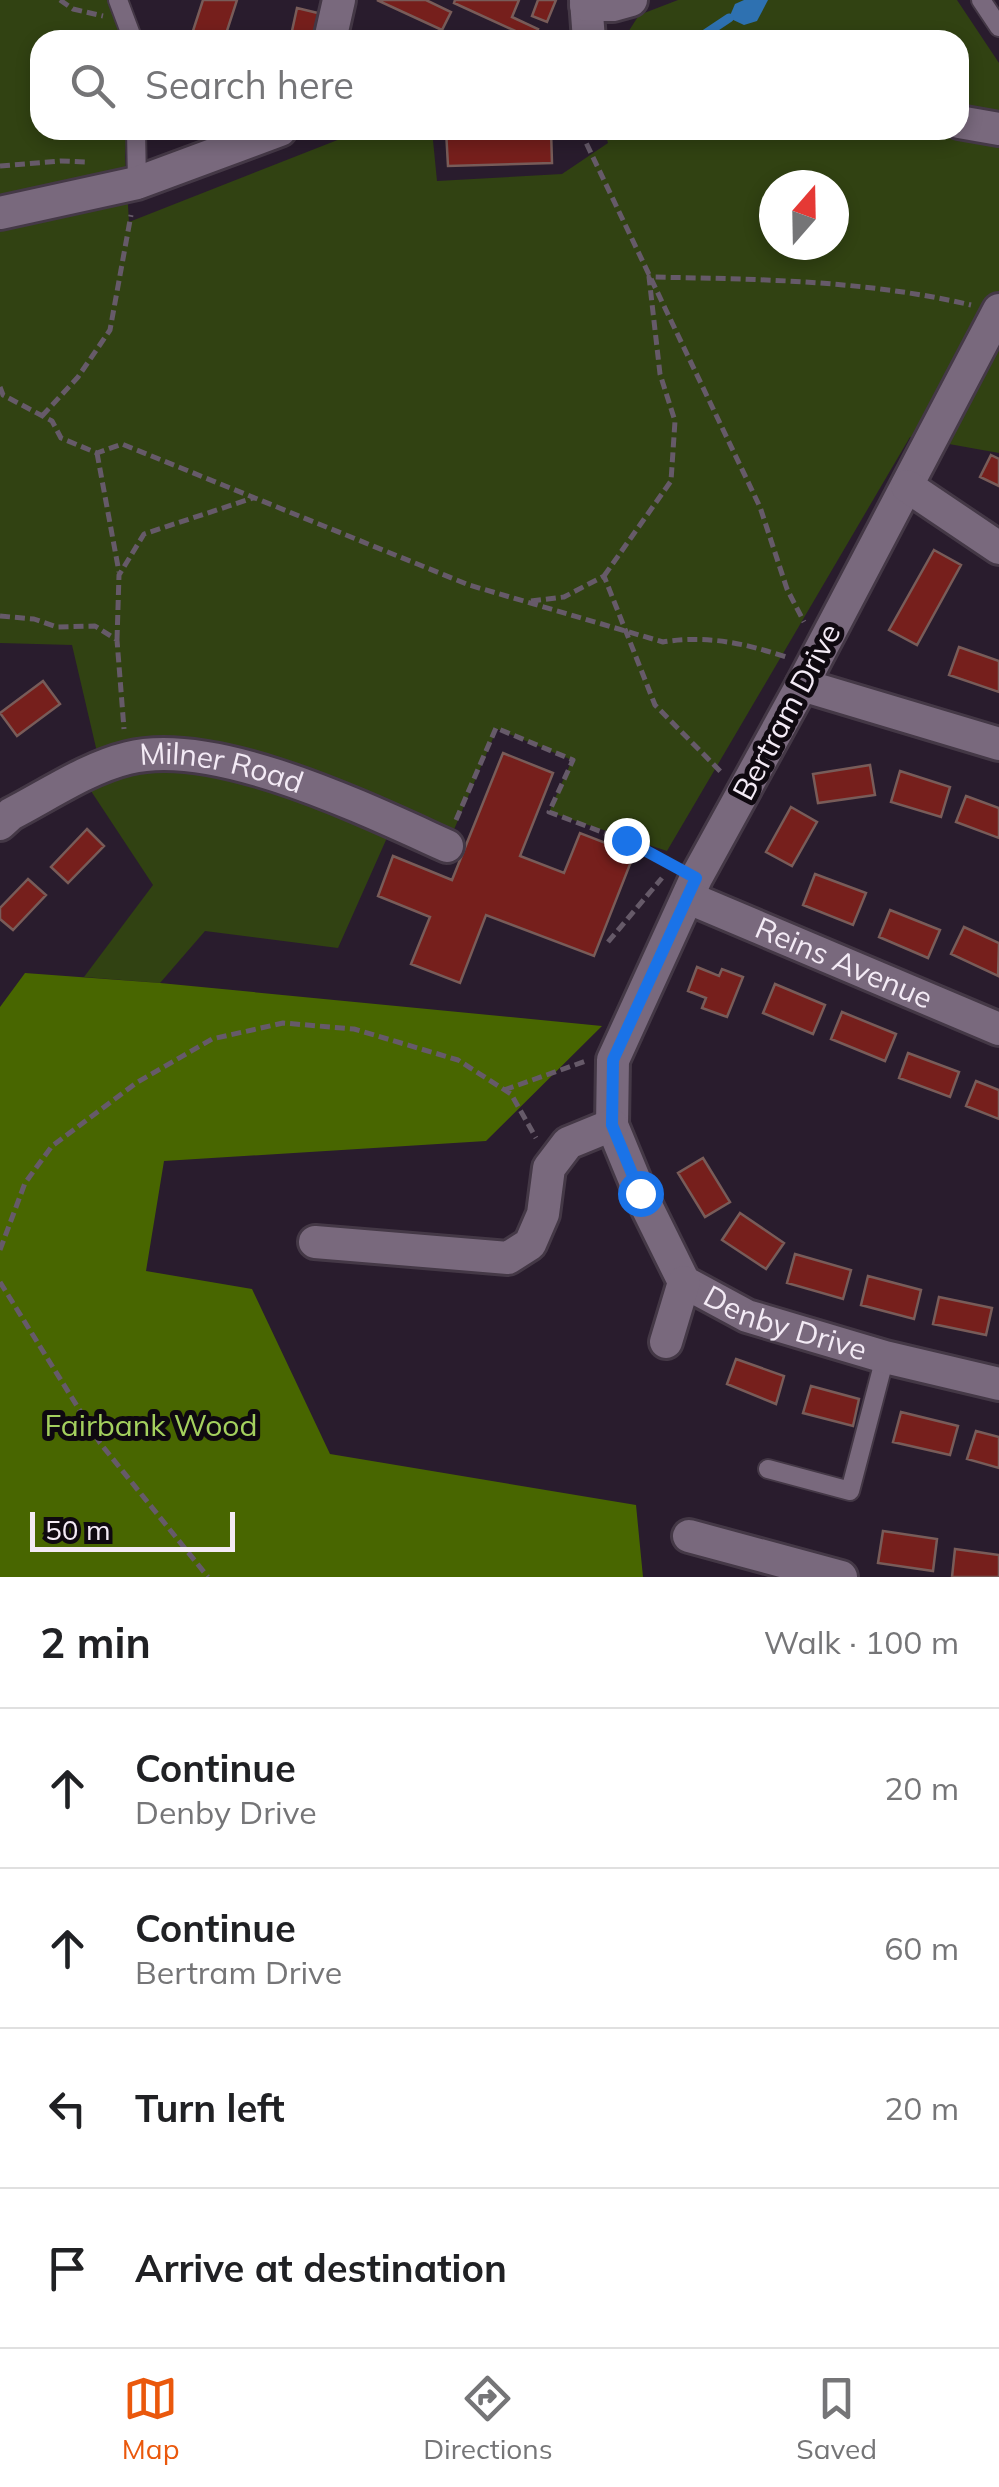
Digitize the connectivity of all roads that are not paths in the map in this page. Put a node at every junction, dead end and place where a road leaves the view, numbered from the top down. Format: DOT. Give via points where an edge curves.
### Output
graph roads {
  1 [pos="118,0"];
  2 [pos="339,0"];
  3 [pos="631,0"];
  4 [pos="981,0"];
  5 [pos="586,3"];
  6 [pos="999,27"];
  7 [pos="129,30"];
  8 [pos="332,30"];
  9 [pos="588,30"];
  10 [pos="969,124"];
  11 [pos="999,129"];
  12 [pos="136,140"];
  13 [pos="246,140"];
  14 [pos="136,172"];
  15 [pos="0,212"];
  16 [pos="999,310"];
  17 [pos="908,486"];
  18 [pos="999,548"];
  19 [pos="811,668"];
  20 [pos="999,744"];
  21 [pos="0,824"];
  22 [pos="446,846"];
  23 [pos="686,880"];
  24 [pos="999,1028"];
  25 [pos="612,1125"];
  26 [pos="315,1242"];
  27 [pos="684,1282"];
  28 [pos="666,1342"];
  29 [pos="885,1357"];
  30 [pos="999,1384"];
  31 [pos="768,1469"];
  32 [pos="689,1536"];
  33 [pos="842,1577"];
  1 -- 7 [label="lane"];
  2 -- 8 [label="street"];
  3 -- 5 [label="street"];
  4 -- 6 [label="lane"];
  5 -- 9 [label="street"];
  10 -- 11 [label="street"];
  12 -- 14 [label="lane"];
  13 -- 14 [label="street"];
  14 -- 15 [label="street"];
  16 -- 17 [label="street, Bertram Drive"];
  17 -- 18 [label="street"];
  17 -- 19 [label="street, Bertram Drive"];
  19 -- 20 [label="street"];
  19 -- 23 [label="street, Bertram Drive"];
  21 -- 22 [label="street, Milner Road" via="100,767 157,752 202,755 359,806"];
  23 -- 24 [label="street, Reins Avenue"];
  23 -- 25 [label="street, Bertram Drive" via="613,1060"];
  25 -- 26 [label="street" via="568,1143 550,1168 530,1244 508,1258"];
  25 -- 27 [label="street, Denby Drive"];
  27 -- 28 [label="street"];
  27 -- 29 [label="street, Denby Drive" via="747,1316"];
  29 -- 30 [label="street, Denby Drive"];
  29 -- 31 [label="lane" via="850,1491"];
  32 -- 33 [label="street"];
}
